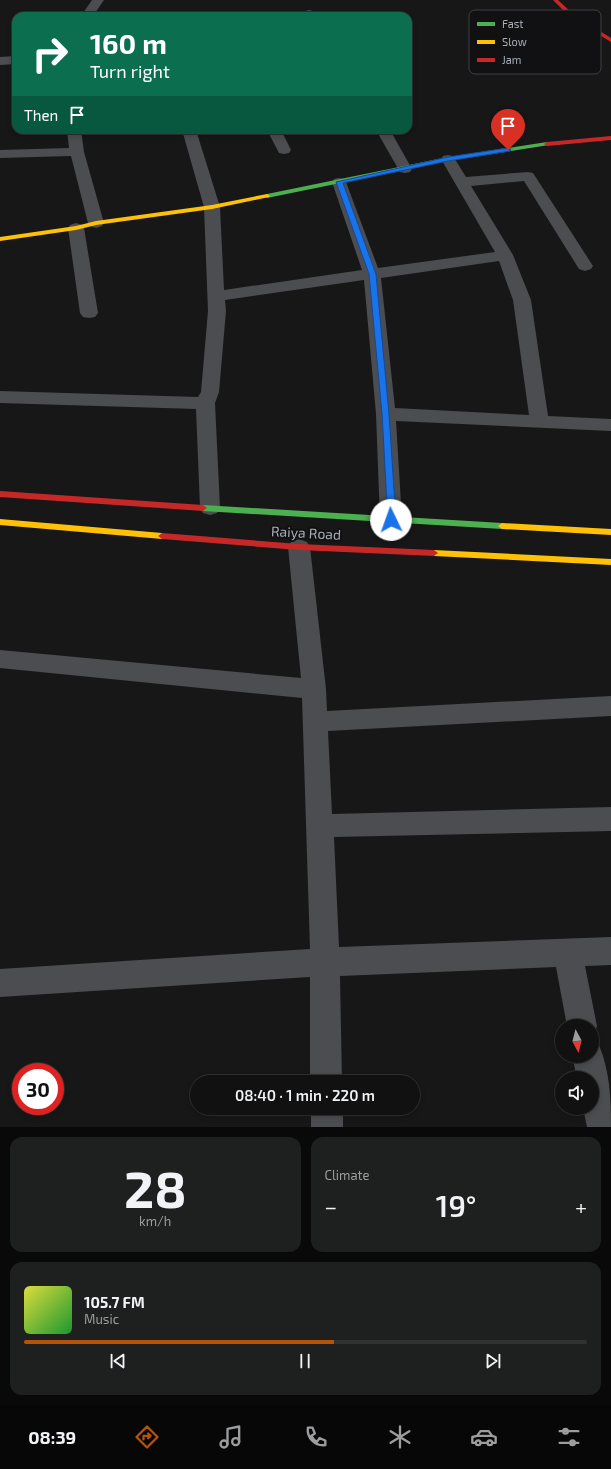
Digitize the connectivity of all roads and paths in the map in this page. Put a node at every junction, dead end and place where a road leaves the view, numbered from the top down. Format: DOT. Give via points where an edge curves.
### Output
graph roads {
  1 [pos="98,0"];
  2 [pos="555,0"];
  3 [pos="566,10"];
  4 [pos="90,12"];
  5 [pos="601,34"];
  6 [pos="611,40"];
  7 [pos="12,60"];
  8 [pos="0,61"];
  9 [pos="75,134"];
  10 [pos="190,134"];
  11 [pos="276,134"];
  12 [pos="385,134"];
  13 [pos="611,138"];
  14 [pos="284,150"];
  15 [pos="77,152"];
  16 [pos="0,154"];
  17 [pos="448,159"];
  18 [pos="405,169"];
  19 [pos="339,182"];
  20 [pos="463,182"];
  21 [pos="212,207"];
  22 [pos="96,223"];
  23 [pos="76,228"];
  24 [pos="0,239"];
  25 [pos="506,255"];
  26 [pos="585,266"];
  27 [pos="372,274"];
  28 [pos="216,296"];
  29 [pos="89,313"];
  30 [pos="0,397"];
  31 [pos="205,403"];
  32 [pos="386,414"];
  33 [pos="539,421"];
  34 [pos="611,425"];
  35 [pos="0,494"];
  36 [pos="210,508"];
  37 [pos="391,520"];
  38 [pos="0,522"];
  39 [pos="611,532"];
  40 [pos="300,547"];
  41 [pos="611,562"];
  42 [pos="0,659"];
  43 [pos="314,689"];
  44 [pos="611,706"];
  45 [pos="316,722"];
  46 [pos="611,819"];
  47 [pos="320,826"];
  48 [pos="611,951"];
  49 [pos="568,953"];
  50 [pos="325,962"];
  51 [pos="0,982"];
  52 [pos="581,1019"];
  53 [pos="589,1063"];
  54 [pos="326,1075"];
  55 [pos="327,1115"];
  56 [pos="327,1127"];
  57 [pos="603,1127"];
  1 -- 4 [label="street"];
  2 -- 3 [label="street"];
  5 -- 6 [label="street"];
  7 -- 8 [label="street"];
  9 -- 15 [label="street"];
  10 -- 21 [label="street"];
  11 -- 14 [label="street"];
  12 -- 18 [label="street"];
  13 -- 17 [label="street" via="567,141"];
  15 -- 16 [label="street"];
  15 -- 22 [label="street"];
  17 -- 18 [label="street"];
  17 -- 20 [label="street"];
  18 -- 19 [label="street"];
  19 -- 21 [label="street"];
  19 -- 27 [label="street"];
  20 -- 25 [label="street"];
  20 -- 26 [label="street" via="528,176"];
  21 -- 22 [label="street"];
  21 -- 28 [label="street"];
  22 -- 23 [label="street"];
  23 -- 24 [label="street"];
  23 -- 29 [label="street"];
  25 -- 27 [label="street"];
  25 -- 33 [label="street" via="522,300"];
  27 -- 28 [label="street"];
  27 -- 32 [label="street"];
  28 -- 31 [label="street" via="210,392"];
  30 -- 31 [label="street"];
  31 -- 36 [label="street"];
  32 -- 33 [label="street"];
  32 -- 37 [label="street"];
  33 -- 34 [label="street"];
  35 -- 36 [label="street, Raiya Road"];
  36 -- 37 [label="street, Raiya Road"];
  37 -- 39 [label="street, Raiya Road"];
  38 -- 40 [label="street, Raiya Road"];
  40 -- 41 [label="street, Raiya Road"];
  40 -- 43 [label="street"];
  42 -- 43 [label="street"];
  43 -- 45 [label="street"];
  44 -- 45 [label="street"];
  45 -- 47 [label="street"];
  46 -- 47 [label="street"];
  47 -- 50 [label="street"];
  48 -- 49 [label="street"];
  49 -- 50 [label="street"];
  49 -- 52 [label="street"];
  50 -- 51 [label="street"];
  50 -- 54 [label="street"];
  53 -- 57 [label="street"];
  55 -- 56 [label="street"];
}
